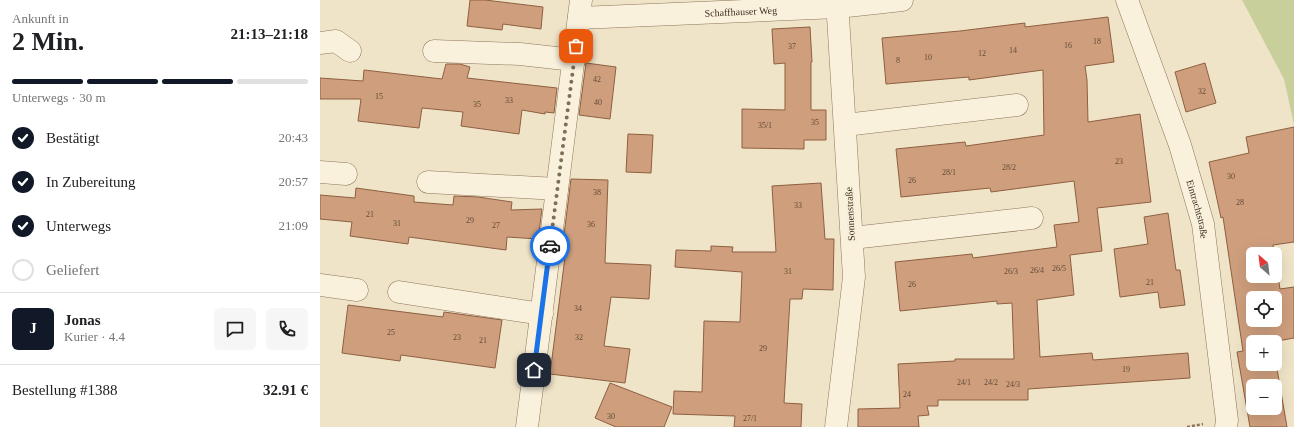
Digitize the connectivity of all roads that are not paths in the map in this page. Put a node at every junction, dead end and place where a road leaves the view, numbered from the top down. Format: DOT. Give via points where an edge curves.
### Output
graph roads {
  1 [pos="902,0"];
  2 [pos="1127,0"];
  3 [pos="837,4"];
  4 [pos="580,9"];
  5 [pos="320,43"];
  6 [pos="350,51"];
  7 [pos="434,51"];
  8 [pos="574,60"];
  9 [pos="1017,105"];
  10 [pos="845,125"];
  11 [pos="320,172"];
  12 [pos="346,174"];
  13 [pos="428,182"];
  14 [pos="557,189"];
  15 [pos="1032,218"];
  16 [pos="852,238"];
  17 [pos="320,285"];
  18 [pos="356,290"];
  19 [pos="399,292"];
  20 [pos="542,314"];
  21 [pos="528,427"];
  22 [pos="836,427"];
  23 [pos="1226,427"];
  1 -- 3 [label="street, Schaffhauser Weg"];
  2 -- 23 [label="street, Eintrachtstraße" via="1180,145 1203,224"];
  3 -- 4 [label="street, Schaffhauser Weg"];
  3 -- 10 [label="street, Sonnenstraße"];
  4 -- 8 [label="street"];
  5 -- 6 [label="street" via="336,40"];
  7 -- 8 [label="street" via="520,54"];
  8 -- 14 [label="street"];
  9 -- 10 [label="street"];
  10 -- 16 [label="street, Sonnenstraße"];
  11 -- 12 [label="street"];
  13 -- 14 [label="street"];
  14 -- 20 [label="street"];
  15 -- 16 [label="street"];
  16 -- 22 [label="street, Sonnenstraße" via="854,277"];
  17 -- 18 [label="street"];
  19 -- 20 [label="street"];
  20 -- 21 [label="street"];
}
